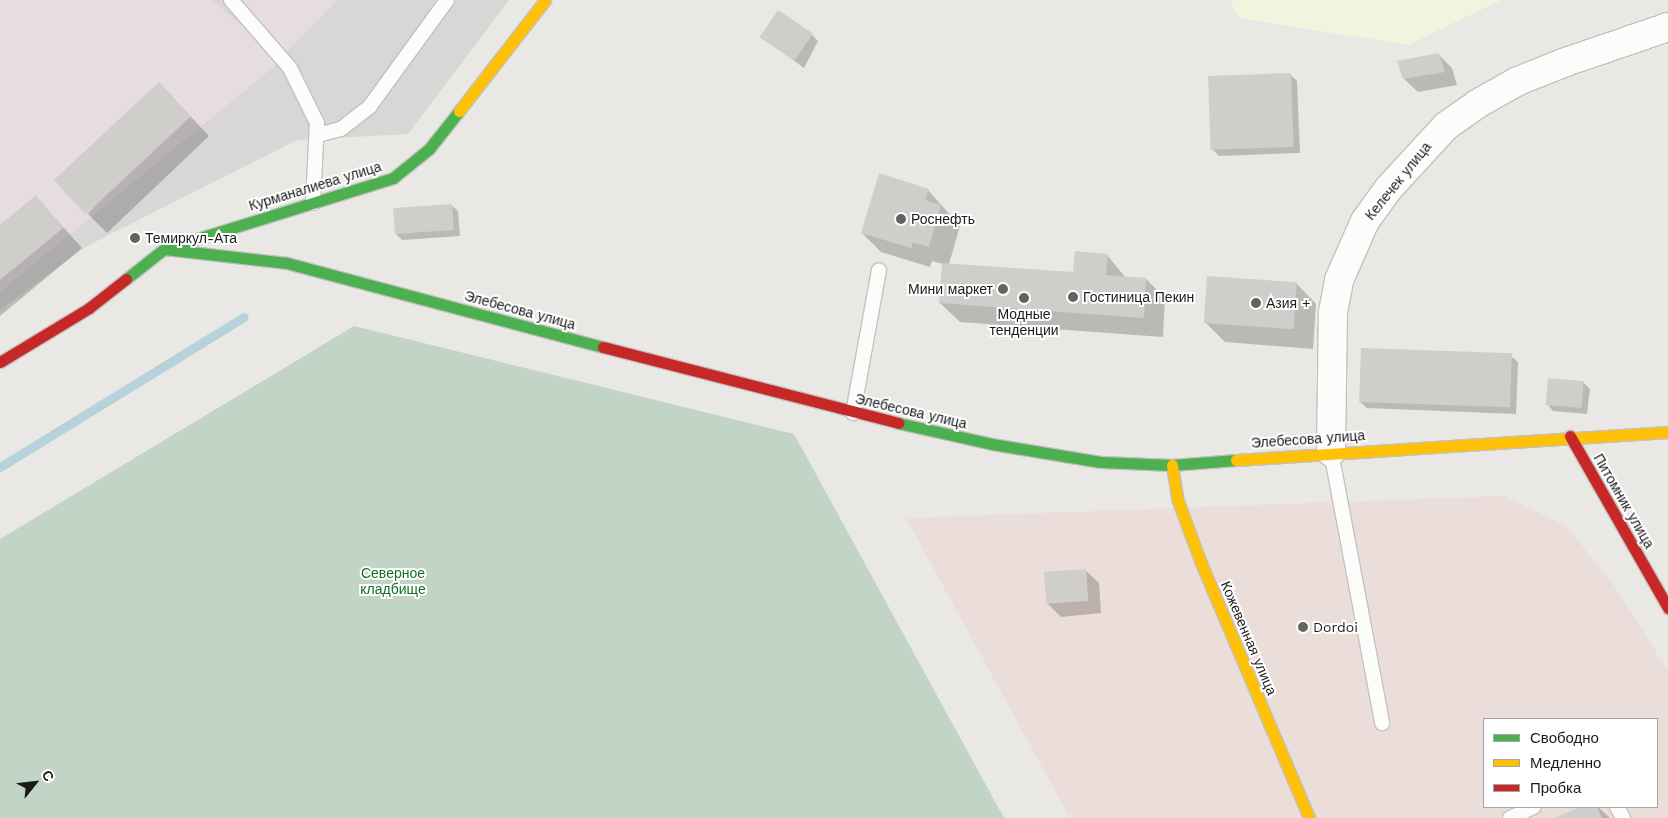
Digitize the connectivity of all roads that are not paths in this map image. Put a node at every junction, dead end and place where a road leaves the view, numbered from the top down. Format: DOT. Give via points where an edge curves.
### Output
graph roads {
  1 [pos="231,0"];
  2 [pos="448,0"];
  3 [pos="545,0"];
  4 [pos="1668,27"];
  5 [pos="318,135"];
  6 [pos="313,203"];
  7 [pos="164,249"];
  8 [pos="879,270"];
  9 [pos="0,362"];
  10 [pos="853,413"];
  11 [pos="1668,432"];
  12 [pos="1570,436"];
  13 [pos="1331,452"];
  14 [pos="1172,465"];
  15 [pos="1668,608"];
  16 [pos="1382,722"];
  17 [pos="1532,808"];
  18 [pos="1309,818"];
  19 [pos="1510,818"];
  1 -- 5 [label="lane" via="290,68 317,123"];
  2 -- 5 [label="lane" via="370,106 341,129"];
  3 -- 6 [label="main road, Курманалиева улица" via="429,150 393,178"];
  4 -- 13 [label="street, Келечек улица" via="1554,66 1477,104 1446,126 1389,188 1365,221 1339,280 1333,312"];
  5 -- 6 [label="lane"];
  6 -- 7 [label="main road, Курманалиева улица"];
  7 -- 9 [label="main road" via="89,308"];
  7 -- 10 [label="main road, Элебесова улица" via="287,264"];
  8 -- 10 [label="lane"];
  10 -- 14 [label="main road, Элебесова улица" via="1053,456"];
  11 -- 12 [label="main road, Элебесова улица"];
  12 -- 13 [label="main road, Элебесова улица"];
  12 -- 15 [label="main road, Питомник улица"];
  13 -- 14 [label="main road, Элебесова улица"];
  13 -- 16 [label="lane"];
  14 -- 18 [label="main road, Кожевенная улица" via="1178,501 1201,563"];
  17 -- 19 [label="lane"];
}
